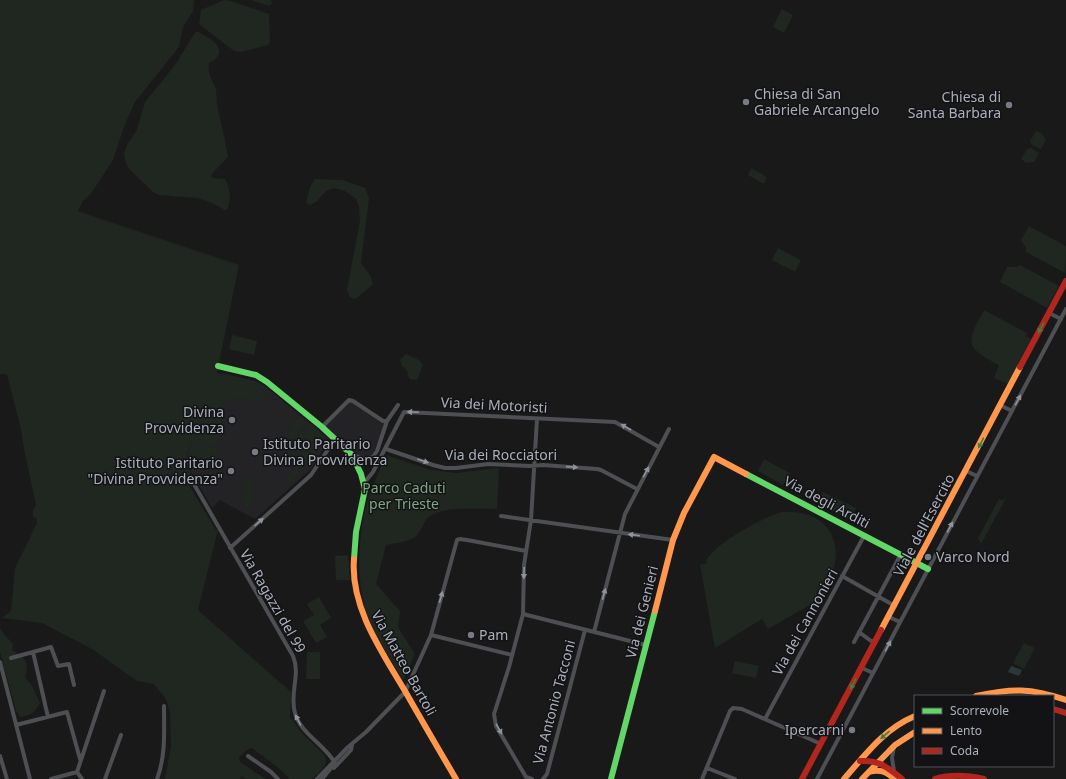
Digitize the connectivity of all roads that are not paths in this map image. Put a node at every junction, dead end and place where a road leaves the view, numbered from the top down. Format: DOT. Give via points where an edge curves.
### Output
graph roads {
  1 [pos="1066,281"];
  2 [pos="1066,309"];
  3 [pos="1049,313"];
  4 [pos="1060,319"];
  5 [pos="218,366"];
  6 [pos="398,405"];
  7 [pos="1000,406"];
  8 [pos="1012,411"];
  9 [pos="537,419"];
  10 [pos="387,422"];
  11 [pos="322,427"];
  12 [pos="669,429"];
  13 [pos="335,439"];
  14 [pos="660,447"];
  15 [pos="386,449"];
  16 [pos="352,456"];
  17 [pos="714,457"];
  18 [pos="534,465"];
  19 [pos="966,471"];
  20 [pos="977,476"];
  21 [pos="364,483"];
  22 [pos="195,486"];
  23 [pos="637,489"];
  24 [pos="501,516"];
  25 [pos="531,520"];
  26 [pos="620,533"];
  27 [pos="864,536"];
  28 [pos="673,540"];
  29 [pos="230,548"];
  30 [pos="526,551"];
  31 [pos="901,554"];
  32 [pos="917,563"];
  33 [pos="928,570"];
  34 [pos="842,576"];
  35 [pos="878,597"];
  36 [pos="895,606"];
  37 [pos="523,614"];
  38 [pos="889,616"];
  39 [pos="900,622"];
  40 [pos="585,630"];
  41 [pos="594,632"];
  42 [pos="859,632"];
  43 [pos="431,635"];
  44 [pos="876,641"];
  45 [pos="854,642"];
  46 [pos="646,645"];
  47 [pos="32,652"];
  48 [pos="512,655"];
  49 [pos="10,658"];
  50 [pos="0,662"];
  51 [pos="862,668"];
  52 [pos="873,673"];
  53 [pos="2,677"];
  54 [pos="74,685"];
  55 [pos="104,691"];
  56 [pos="405,692"];
  57 [pos="980,695"];
  58 [pos="1052,695"];
  59 [pos="1054,696"];
  60 [pos="1066,700"];
  61 [pos="164,706"];
  62 [pos="1054,709"];
  63 [pos="1066,713"];
  64 [pos="914,716"];
  65 [pos="48,717"];
  66 [pos="765,719"];
  67 [pos="16,725"];
  68 [pos="914,733"];
  69 [pos="121,735"];
  70 [pos="821,744"];
  71 [pos="352,745"];
  72 [pos="894,745"];
  73 [pos="0,756"];
  74 [pos="248,756"];
  75 [pos="80,760"];
  76 [pos="334,761"];
  77 [pos="860,761"];
  78 [pos="877,762"];
  79 [pos="707,768"];
  80 [pos="77,772"];
  81 [pos="868,772"];
  82 [pos="894,772"];
  83 [pos="7,779"];
  84 [pos="30,779"];
  85 [pos="51,779"];
  86 [pos="82,779"];
  87 [pos="105,779"];
  88 [pos="157,779"];
  89 [pos="278,779"];
  90 [pos="317,779"];
  91 [pos="323,779"];
  92 [pos="456,779"];
  93 [pos="532,779"];
  94 [pos="543,779"];
  95 [pos="611,779"];
  96 [pos="702,779"];
  97 [pos="735,779"];
  98 [pos="802,779"];
  99 [pos="817,779"];
  100 [pos="844,779"];
  101 [pos="862,779"];
  102 [pos="894,779"];
  103 [pos="902,779"];
  104 [pos="935,779"];
  105 [pos="984,779"];
  1 -- 3 [label="street, Viale dell'Esercito"];
  2 -- 4 [label="street, Viale dell'Esercito"];
  3 -- 4 [label="street"];
  3 -- 7 [label="street, Viale dell'Esercito, one-way"];
  8 -- 4 [label="street, Viale dell'Esercito, one-way"];
  5 -- 11 [label="street, Via Matteo Bartoli" via="256,375"];
  6 -- 10 [label="street"];
  7 -- 8 [label="street"];
  7 -- 19 [label="street, Viale dell'Esercito, one-way"];
  8 -- 20 [label="street, Viale dell'Esercito"];
  14 -- 9 [label="street, Via dei Motoristi, one-way" via="615,422"];
  9 -- 15 [label="street, Via dei Motoristi, one-way" via="404,412"];
  9 -- 18 [label="street, Via Antonio Tacconi"];
  10 -- 11 [label="street" via="349,400"];
  10 -- 16 [label="street" via="374,456 365,459"];
  11 -- 13 [label="street, Via Matteo Bartoli"];
  12 -- 14 [label="street"];
  13 -- 16 [label="street, Via Matteo Bartoli"];
  29 -- 13 [label="street, one-way" via="311,475"];
  23 -- 14 [label="street, one-way"];
  15 -- 18 [label="street, Via dei Rocciatori, one-way" via="445,468 488,464"];
  15 -- 21 [label="street, Via dei Motoristi"];
  16 -- 21 [label="street, Via Matteo Bartoli"];
  17 -- 27 [label="street, Via degli Arditi"];
  17 -- 28 [label="street, Via dei Genieri"];
  18 -- 23 [label="street, Via dei Rocciatori, one-way" via="601,470"];
  18 -- 25 [label="street, Via Antonio Tacconi"];
  19 -- 20 [label="street"];
  19 -- 32 [label="street, Viale dell'Esercito"];
  33 -- 20 [label="street, Viale dell'Esercito, one-way"];
  21 -- 56 [label="street, Via Matteo Bartoli" via="364,497 355,539 355,587 368,627"];
  22 -- 29 [label="street, Via Ragazzi del 99"];
  23 -- 26 [label="street" via="627,509"];
  24 -- 25 [label="street"];
  25 -- 26 [label="street"];
  25 -- 30 [label="street, Via Antonio Tacconi"];
  28 -- 26 [label="street, one-way"];
  41 -- 26 [label="street, one-way"];
  27 -- 31 [label="street, Via degli Arditi"];
  27 -- 34 [label="street, Via dei Cannonieri"];
  28 -- 46 [label="street, Via dei Genieri"];
  76 -- 29 [label="street, Via Ragazzi del 99, one-way" via="296,717 293,706 297,673 295,660"];
  30 -- 37 [label="street, Via Antonio Tacconi, one-way"];
  43 -- 30 [label="street, one-way" via="457,540"];
  31 -- 32 [label="street, Via degli Arditi"];
  31 -- 35 [label="street"];
  32 -- 33 [label="street, Via degli Arditi"];
  32 -- 36 [label="street, Viale dell'Esercito"];
  33 -- 39 [label="street, Viale dell'Esercito"];
  34 -- 35 [label="street"];
  34 -- 66 [label="street, Via dei Cannonieri"];
  35 -- 36 [label="street"];
  35 -- 42 [label="street"];
  36 -- 38 [label="street, Viale dell'Esercito"];
  37 -- 40 [label="street"];
  37 -- 48 [label="street, Via Antonio Tacconi"];
  38 -- 39 [label="street"];
  38 -- 44 [label="street, Viale dell'Esercito"];
  52 -- 39 [label="street, Viale dell'Esercito, one-way"];
  40 -- 41 [label="street"];
  40 -- 94 [label="street, Via Antonio Tacconi" via="547,774"];
  41 -- 46 [label="street"];
  42 -- 44 [label="street"];
  42 -- 45 [label="street"];
  43 -- 48 [label="street"];
  43 -- 56 [label="street"];
  44 -- 51 [label="street, Viale dell'Esercito"];
  46 -- 95 [label="street, Via dei Genieri"];
  47 -- 49 [label="street"];
  47 -- 54 [label="street" via="51,648 58,666 69,664"];
  47 -- 65 [label="street"];
  48 -- 93 [label="street, Via Antonio Tacconi, one-way" via="494,712 495,724 526,776"];
  50 -- 53 [label="street"];
  51 -- 52 [label="street"];
  51 -- 70 [label="street, Viale dell'Esercito, one-way"];
  52 -- 99 [label="street, Viale dell'Esercito"];
  53 -- 67 [label="street"];
  55 -- 75 [label="street"];
  56 -- 71 [label="street"];
  56 -- 92 [label="street, Via Matteo Bartoli"];
  57 -- 58 [label="street" via="1020,689"];
  59 -- 60 [label="street"];
  61 -- 88 [label="street" via="164,749"];
  62 -- 63 [label="street"];
  64 -- 77 [label="street, one-way" via="886,733"];
  65 -- 67 [label="street"];
  65 -- 75 [label="street" via="67,712"];
  66 -- 70 [label="street"];
  66 -- 79 [label="street" via="742,709 731,708"];
  67 -- 84 [label="street"];
  68 -- 72 [label="street"];
  69 -- 87 [label="street"];
  70 -- 98 [label="street, Viale dell'Esercito"];
  71 -- 76 [label="street"];
  71 -- 91 [label="street" via="351,750"];
  72 -- 78 [label="street"];
  72 -- 82 [label="street"];
  73 -- 83 [label="street"];
  74 -- 89 [label="street"];
  75 -- 80 [label="street"];
  76 -- 90 [label="street"];
  76 -- 91 [label="street" via="335,764"];
  77 -- 78 [label="street"];
  77 -- 100 [label="street"];
  78 -- 81 [label="street"];
  78 -- 82 [label="street" via="888,766"];
  79 -- 96 [label="street"];
  79 -- 97 [label="street"];
  80 -- 85 [label="street"];
  80 -- 86 [label="street"];
  81 -- 101 [label="street"];
  81 -- 102 [label="street" via="882,770"];
  82 -- 103 [label="street"];
  104 -- 105 [label="street" via="957,774"];
}
